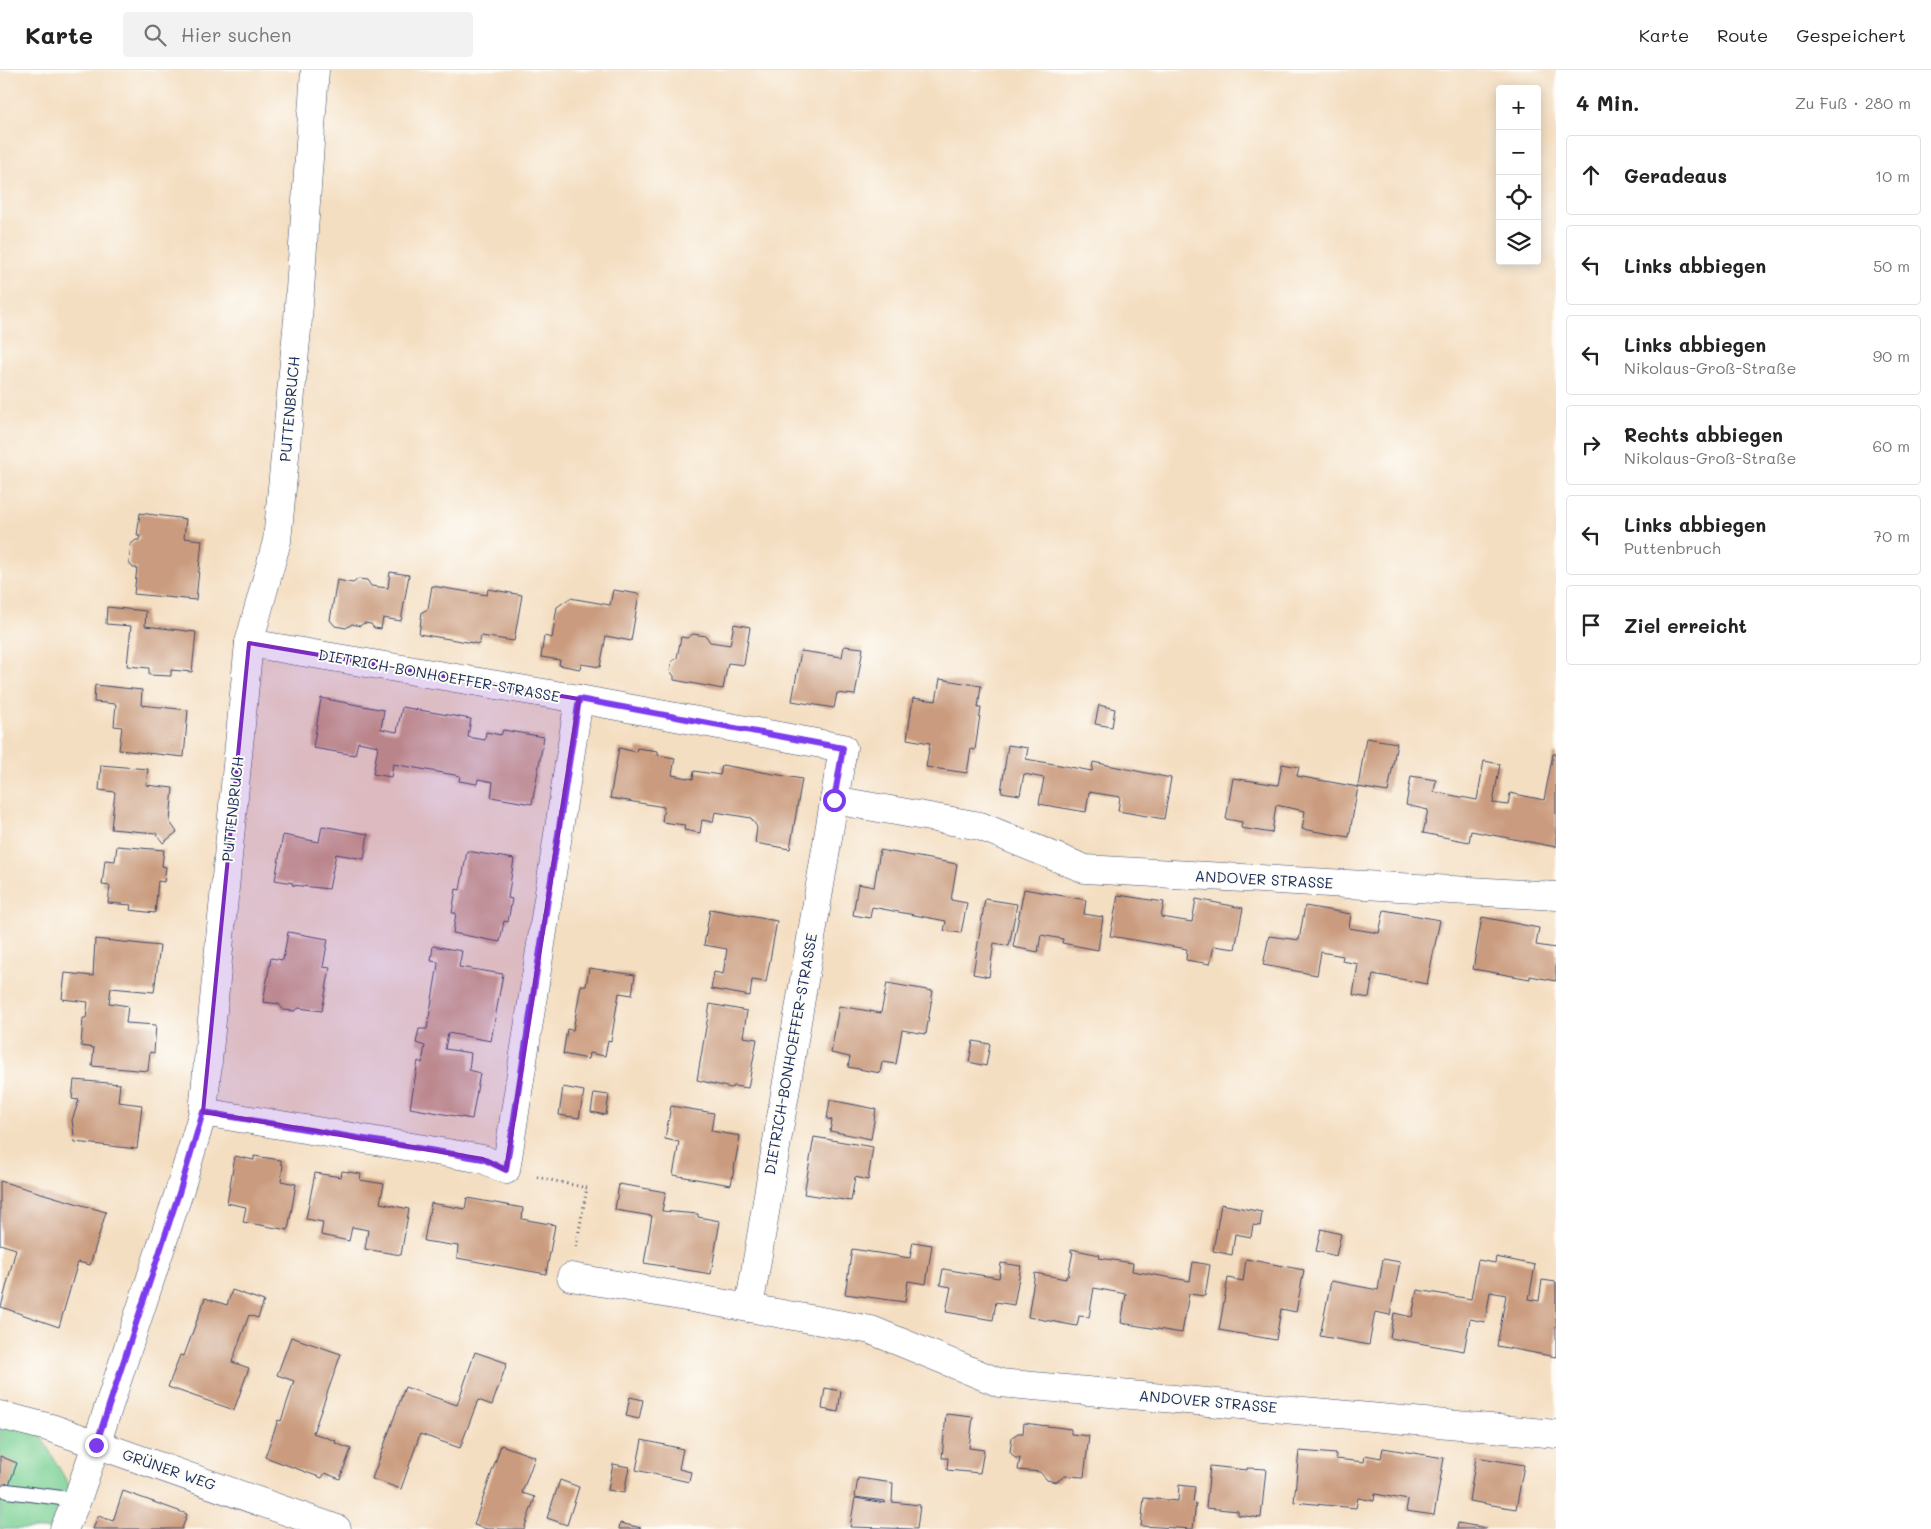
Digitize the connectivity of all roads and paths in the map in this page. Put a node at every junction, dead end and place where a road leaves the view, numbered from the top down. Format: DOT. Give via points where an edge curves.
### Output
graph roads {
  1 [pos="315,70"];
  2 [pos="249,643"];
  3 [pos="579,699"];
  4 [pos="834,800"];
  5 [pos="1556,896"];
  6 [pos="203,1112"];
  7 [pos="506,1170"];
  8 [pos="571,1277"];
  9 [pos="749,1308"];
  10 [pos="0,1416"];
  11 [pos="1556,1434"];
  12 [pos="96,1445"];
  13 [pos="7,1491"];
  14 [pos="77,1500"];
  15 [pos="64,1529"];
  16 [pos="337,1529"];
  1 -- 2 [label="street, PUTTENBRUCH" via="298,319 277,541"];
  2 -- 3 [label="street, DIETRICH-BONHOEFFER-STRASSE"];
  2 -- 6 [label="street, PUTTENBRUCH"];
  3 -- 4 [label="street, DIETRICH-BONHOEFFER-STRASSE" via="843,748"];
  3 -- 7 [label="street"];
  4 -- 5 [label="street, ANDOVER STRASSE" via="980,826 1085,870"];
  4 -- 9 [label="street, DIETRICH-BONHOEFFER-STRASSE"];
  6 -- 7 [label="street" via="483,1159"];
  6 -- 12 [label="street, PUTTENBRUCH"];
  7 -- 8 [label="path" via="587,1188"];
  8 -- 9 [label="street"];
  9 -- 11 [label="street, ANDOVER STRASSE" via="871,1330 1000,1383"];
  10 -- 12 [label="street, GRÜNER WEG" via="34,1423"];
  12 -- 14 [label="street, PUTTENBRUCH"];
  12 -- 16 [label="street, GRÜNER WEG"];
  13 -- 14 [label="lane"];
  14 -- 15 [label="street, PUTTENBRUCH"];
}
